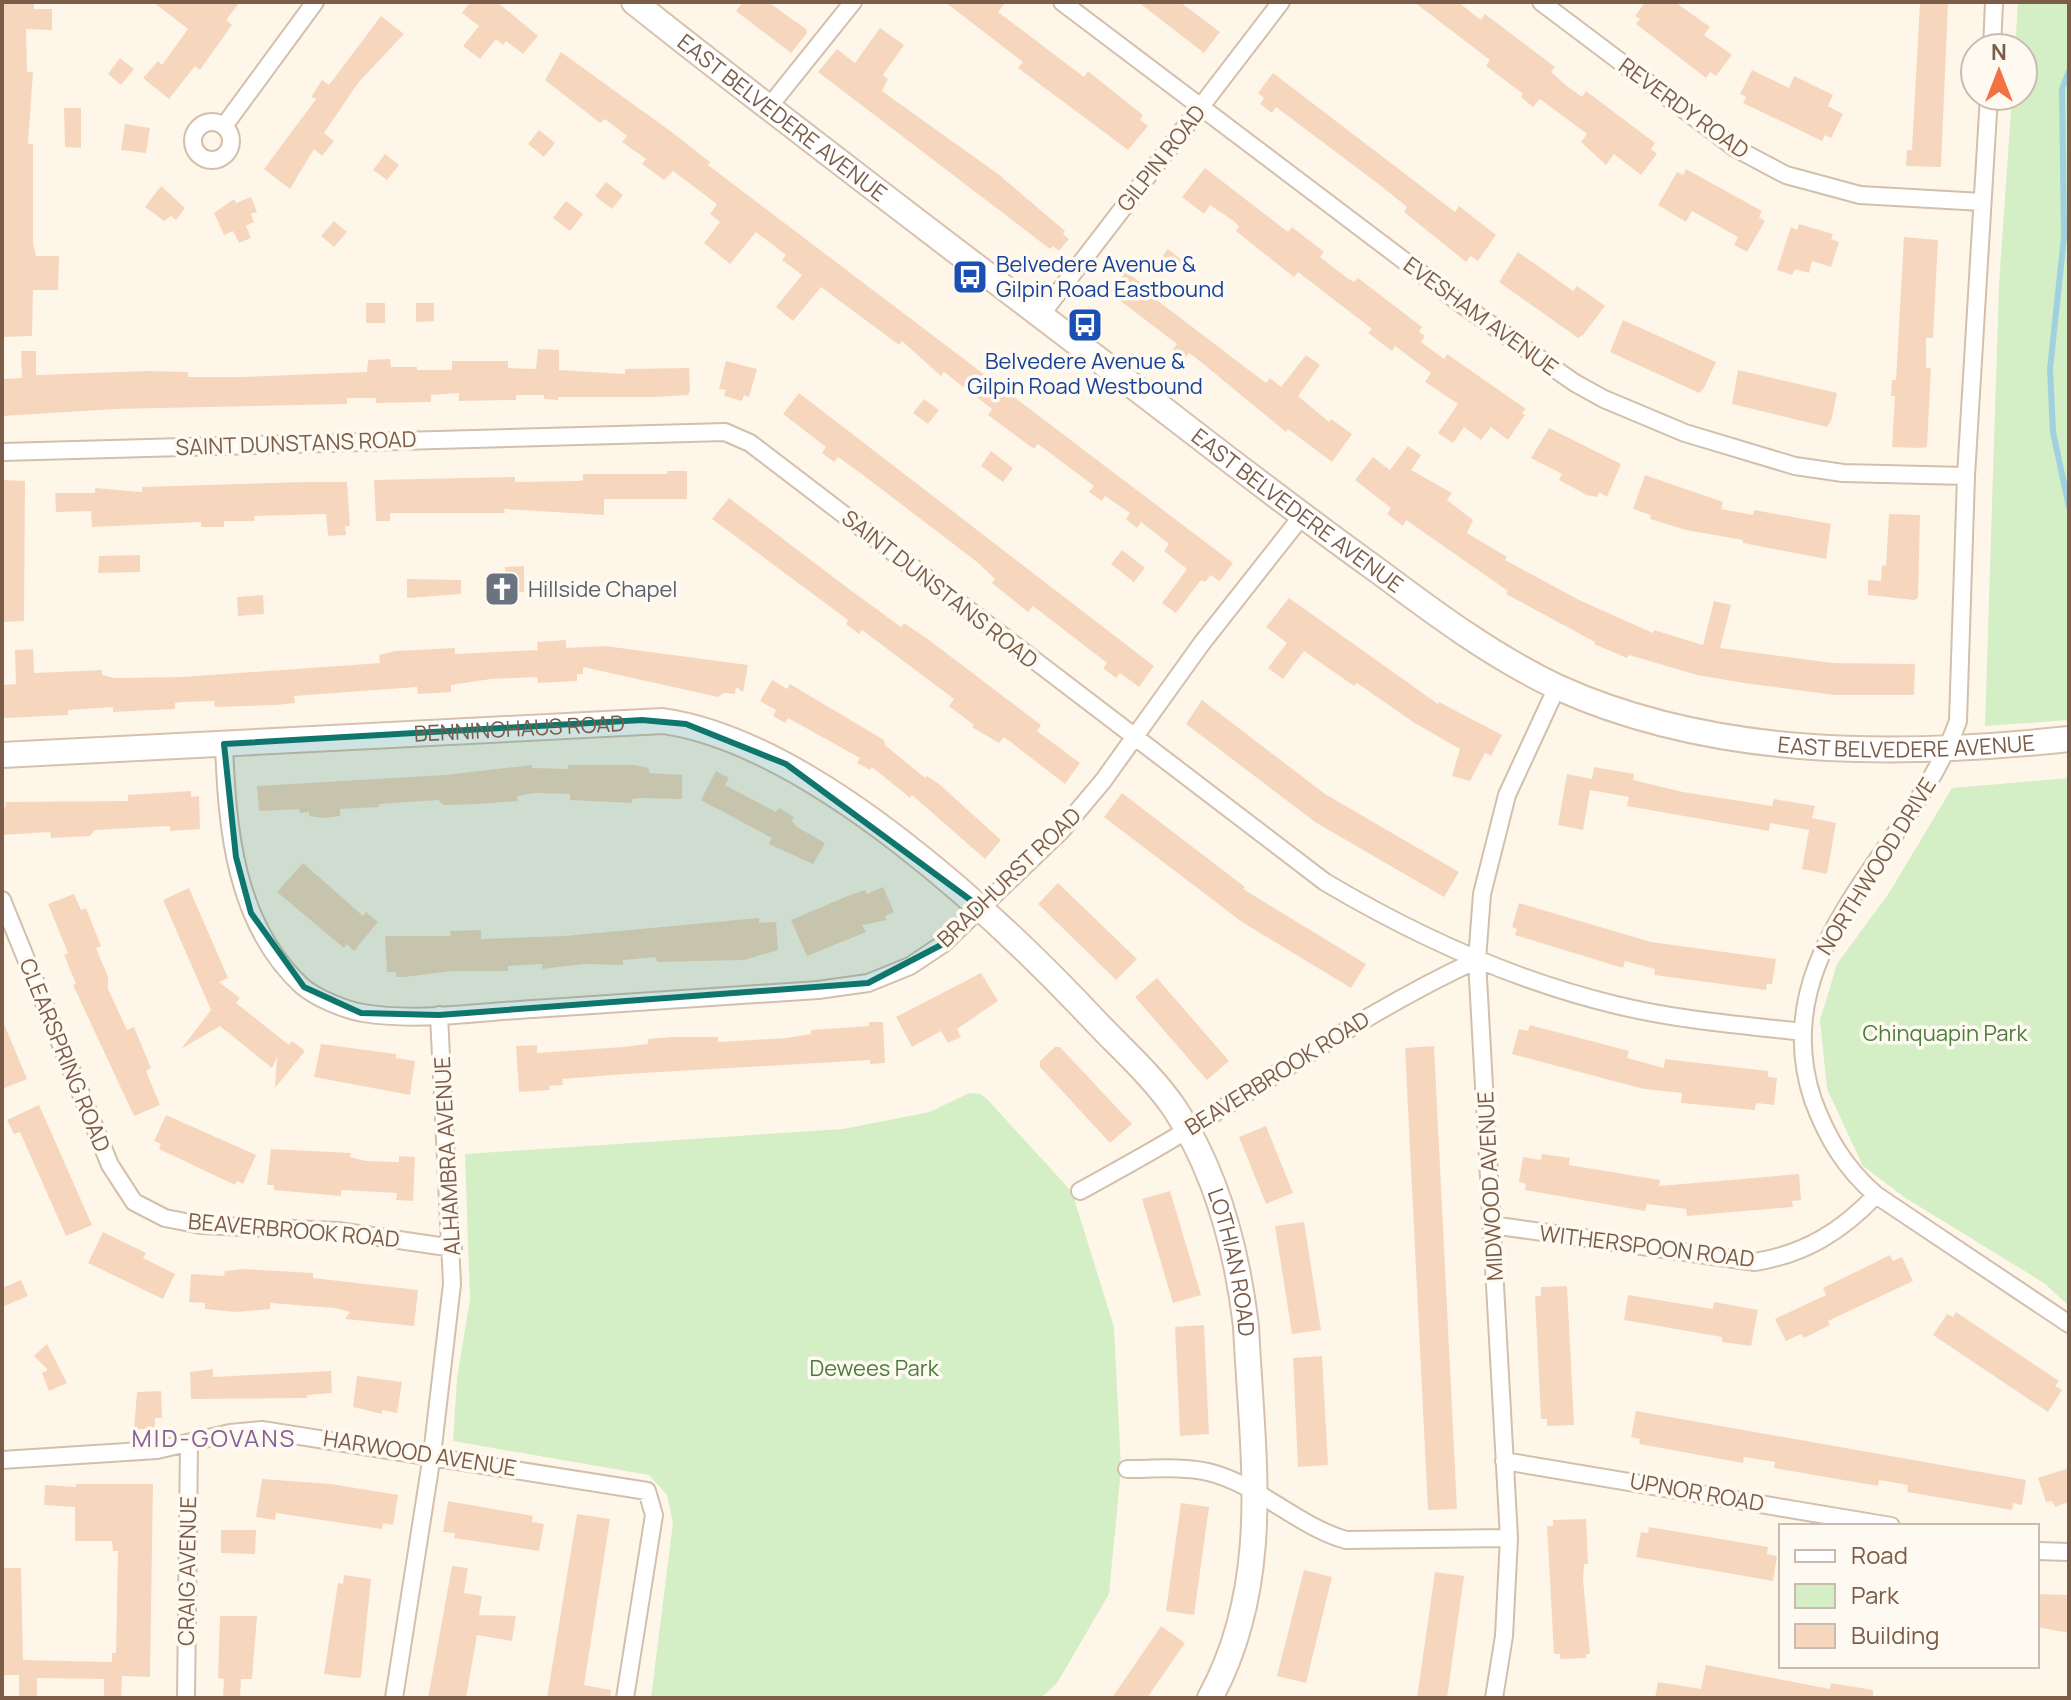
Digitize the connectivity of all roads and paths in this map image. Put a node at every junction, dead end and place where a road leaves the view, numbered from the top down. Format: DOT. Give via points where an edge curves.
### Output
graph roads {
  1 [pos="315,2"];
  2 [pos="634,2"];
  3 [pos="853,2"];
  4 [pos="1062,2"];
  5 [pos="1281,2"];
  6 [pos="1541,2"];
  7 [pos="1994,2"];
  8 [pos="1993,32"];
  9 [pos="1200,107"];
  10 [pos="768,108"];
  11 [pos="1988,112"];
  12 [pos="224,126"];
  13 [pos="1982,202"];
  14 [pos="1041,315"];
  15 [pos="2,452"];
  16 [pos="1966,476"];
  17 [pos="1302,516"];
  18 [pos="1557,687"];
  19 [pos="2069,739"];
  20 [pos="1135,740"];
  21 [pos="224,744"];
  22 [pos="1948,750"];
  23 [pos="2,755"];
  24 [pos="2,900"];
  25 [pos="980,907"];
  26 [pos="1477,960"];
  27 [pos="439,1015"];
  28 [pos="1803,1032"];
  29 [pos="1187,1130"];
  30 [pos="110,1165"];
  31 [pos="1080,1191"];
  32 [pos="1876,1195"];
  33 [pos="1492,1225"];
  34 [pos="453,1248"];
  35 [pos="2069,1324"];
  36 [pos="189,1443"];
  37 [pos="432,1455"];
  38 [pos="2,1460"];
  39 [pos="1504,1461"];
  40 [pos="1127,1469"];
  41 [pos="1254,1492"];
  42 [pos="1879,1524"];
  43 [pos="1509,1538"];
  44 [pos="2039,1551"];
  45 [pos="2069,1552"];
  46 [pos="186,1698"];
  47 [pos="394,1698"];
  48 [pos="625,1698"];
  49 [pos="1210,1698"];
  50 [pos="1494,1698"];
  1 -- 12 [label="street"];
  2 -- 10 [label="street, EAST BELVEDERE AVENUE"];
  3 -- 10 [label="street"];
  4 -- 9 [label="street, EVESHAM AVENUE"];
  5 -- 9 [label="street, GILPIN ROAD"];
  6 -- 13 [label="street, REVERDY ROAD" via="1735,148 1786,175 1860,195"];
  7 -- 8 [label="street"];
  9 -- 14 [label="street, GILPIN ROAD"];
  9 -- 16 [label="street, EVESHAM AVENUE" via="1472,312 1604,399 1707,441 1795,466 1843,473"];
  10 -- 14 [label="street, EAST BELVEDERE AVENUE"];
  11 -- 13 [label="street, NORTHWOOD DRIVE"];
  13 -- 16 [label="street, NORTHWOOD DRIVE"];
  14 -- 17 [label="street, EAST BELVEDERE AVENUE"];
  15 -- 20 [label="street, SAINT DUNSTANS ROAD" via="725,432 750,443"];
  16 -- 22 [label="street, NORTHWOOD DRIVE" via="1958,721"];
  17 -- 18 [label="street, EAST BELVEDERE AVENUE" via="1490,650"];
  17 -- 20 [label="street, BRADHURST ROAD" via="1202,643"];
  18 -- 22 [label="street, EAST BELVEDERE AVENUE" via="1667,724 1732,737 1861,750"];
  18 -- 26 [label="street, MIDWOOD AVENUE" via="1503,808 1482,894"];
  19 -- 22 [label="street, EAST BELVEDERE AVENUE"];
  20 -- 25 [label="street, BRADHURST ROAD" via="1061,831"];
  20 -- 26 [label="street, SAINT DUNSTANS ROAD" via="1325,882 1440,946"];
  21 -- 23 [label="street, BENNINGHAUS ROAD"];
  21 -- 25 [label="street, BENNINGHAUS ROAD" via="642,720 686,724 786,764"];
  21 -- 27 [label="street" via="242,889 282,962 304,987 361,1013"];
  22 -- 28 [label="street, NORTHWOOD DRIVE" via="1818,957"];
  24 -- 30 [label="street, CLEARSPRING ROAD"];
  25 -- 27 [label="street, BRADHURST ROAD" via="943,944 910,966 868,983 802,992"];
  25 -- 29 [label="street, LOTHIAN ROAD" via="1159,1088"];
  26 -- 28 [label="street, SAINT DUNSTANS ROAD" via="1616,1005"];
  26 -- 29 [label="street, BEAVERBROOK ROAD" via="1396,1000"];
  26 -- 33 [label="street, MIDWOOD AVENUE"];
  27 -- 34 [label="street, ALHAMBRA AVENUE"];
  28 -- 32 [label="street, NORTHWOOD DRIVE" via="1806,1076 1824,1127 1852,1174"];
  29 -- 31 [label="street, BEAVERBROOK ROAD"];
  29 -- 41 [label="street, LOTHIAN ROAD" via="1223,1214 1242,1293"];
  30 -- 34 [label="street, BEAVERBROOK ROAD" via="134,1202 165,1218 201,1225 338,1231"];
  32 -- 33 [label="street, WITHERSPOON ROAD" via="1816,1244 1755,1262"];
  32 -- 35 [label="street, NORTHWOOD DRIVE"];
  33 -- 39 [label="street, MIDWOOD AVENUE"];
  34 -- 37 [label="street, ALHAMBRA AVENUE"];
  36 -- 37 [label="street, HARWOOD AVENUE" via="262,1430"];
  36 -- 38 [label="street, HARWOOD AVENUE" via="157,1450"];
  36 -- 46 [label="street, CRAIG AVENUE"];
  37 -- 47 [label="street, ALHAMBRA AVENUE"];
  37 -- 48 [label="street, HARWOOD AVENUE" via="647,1491 654,1515"];
  39 -- 42 [label="street, UPNOR ROAD"];
  39 -- 43 [label="street, MIDWOOD AVENUE"];
  40 -- 41 [label="street" via="1209,1472"];
  41 -- 43 [label="street" via="1320,1532 1346,1540"];
  41 -- 49 [label="street, LOTHIAN ROAD" via="1248,1600 1237,1642"];
  43 -- 50 [label="street, MIDWOOD AVENUE" via="1504,1636"];
  44 -- 45 [label="street"];
}
